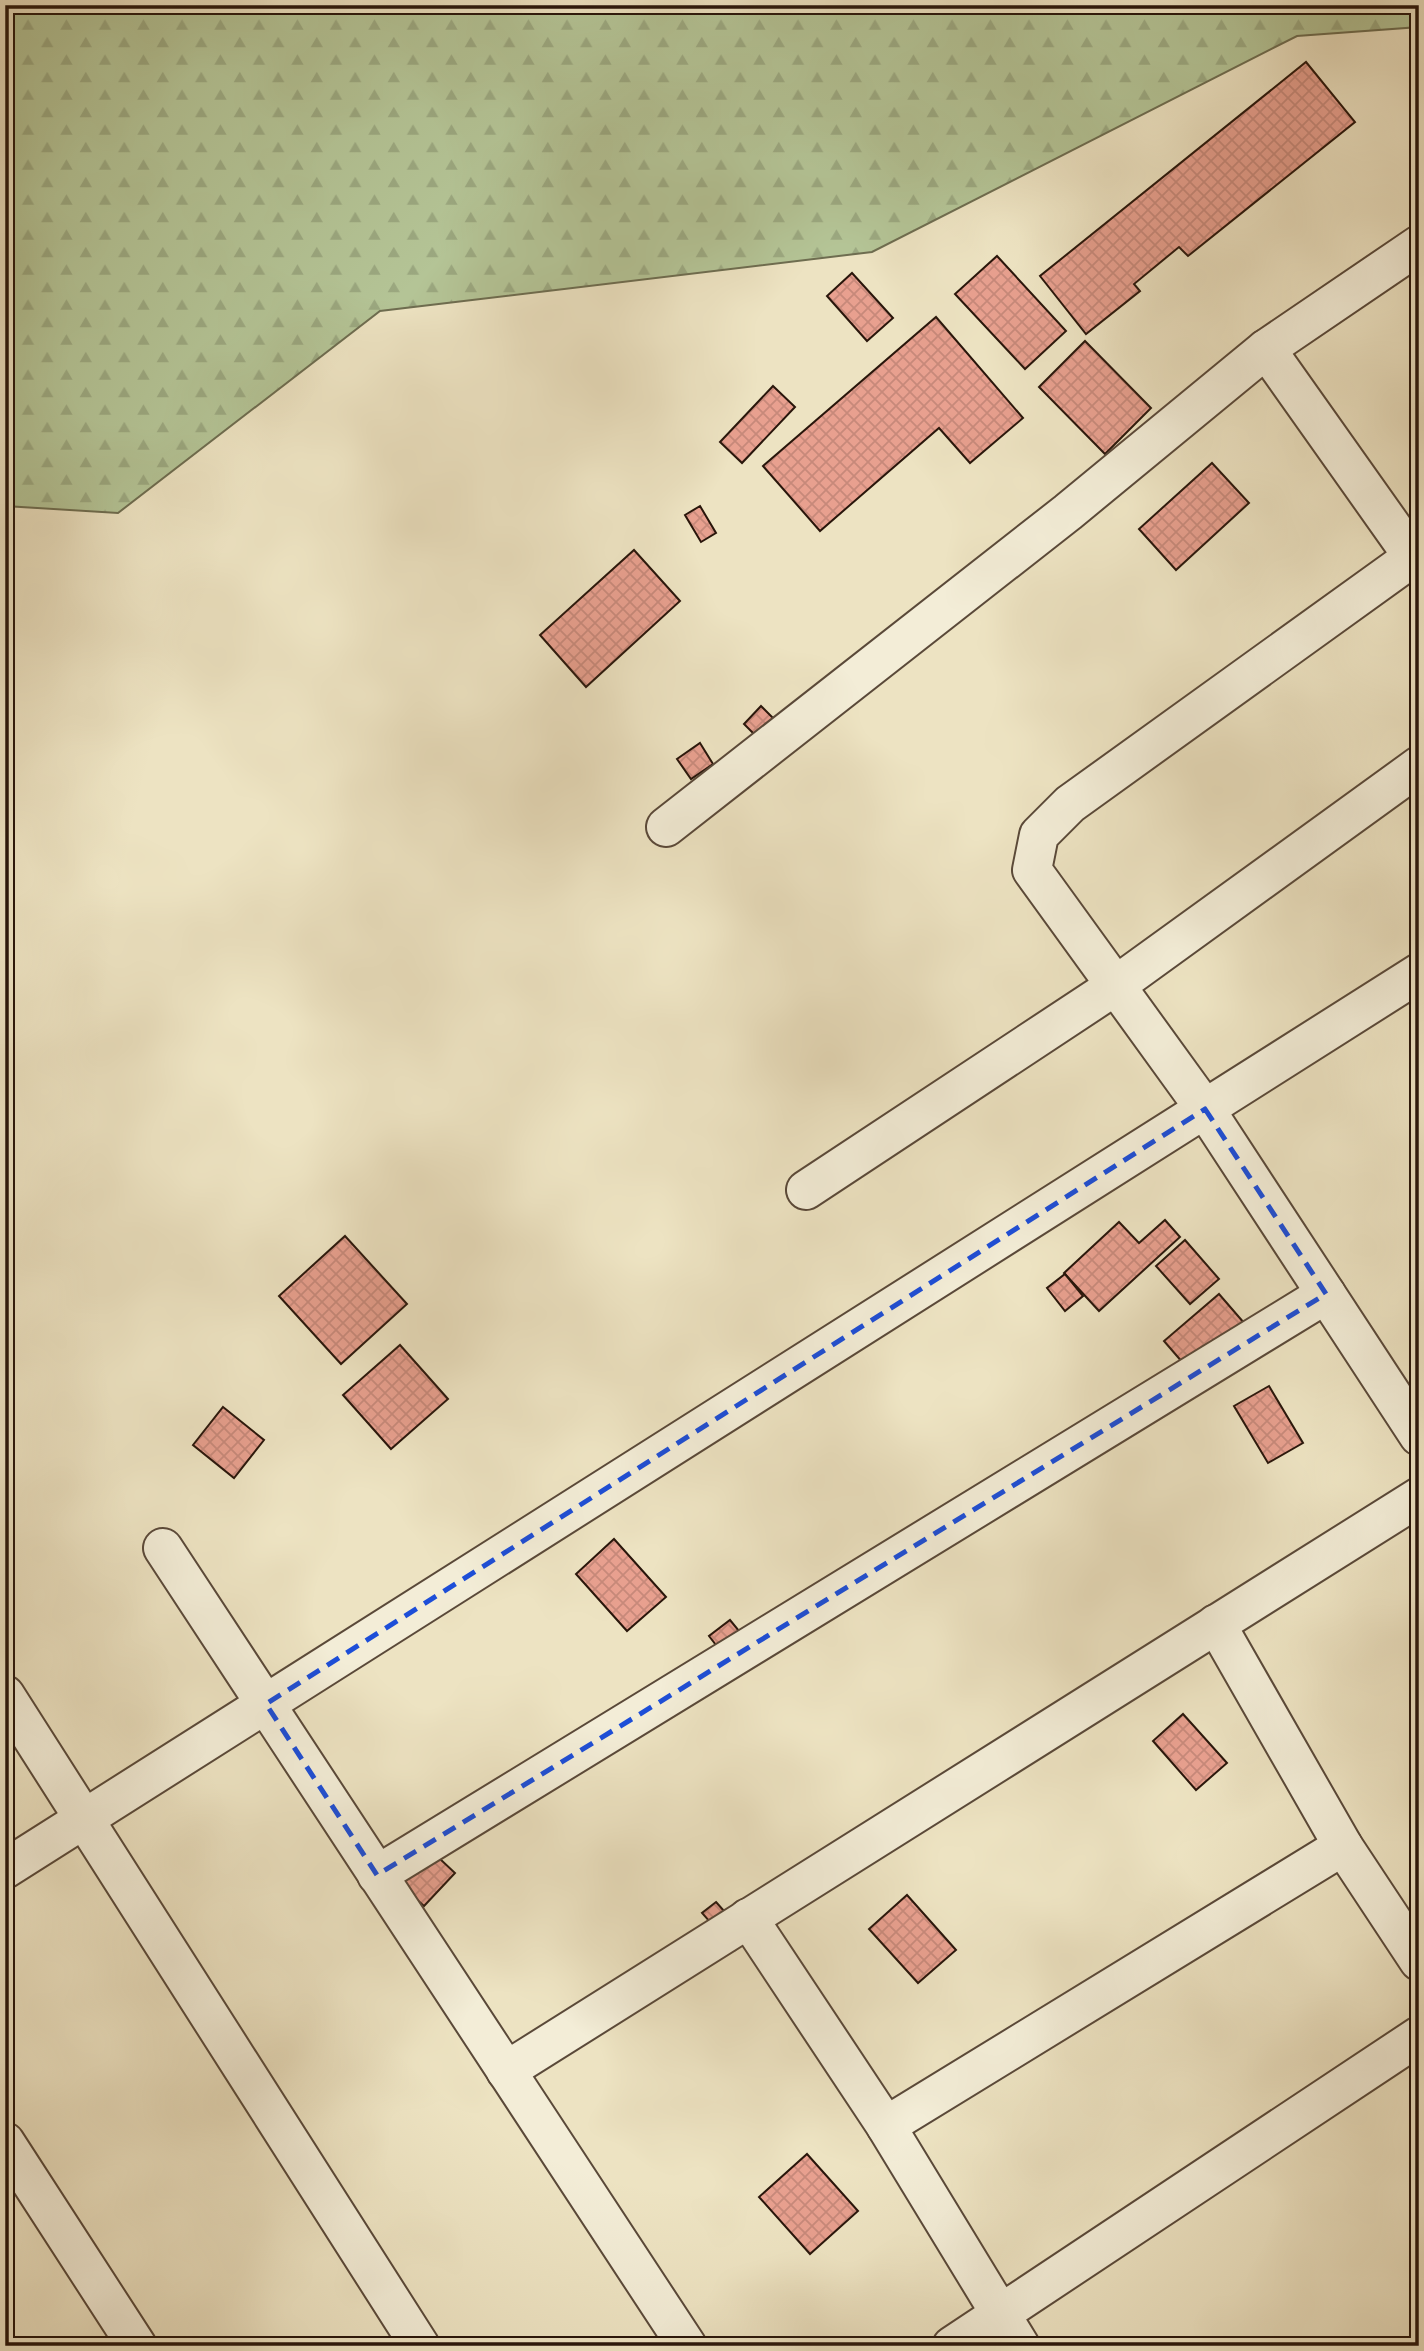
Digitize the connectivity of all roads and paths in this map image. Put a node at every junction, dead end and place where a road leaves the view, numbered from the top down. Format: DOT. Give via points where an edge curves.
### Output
graph roads {
  1 [pos="1417,251"];
  2 [pos="1266,349"];
  3 [pos="1416,561"];
  4 [pos="1419,766"];
  5 [pos="666,827"];
  6 [pos="1419,973"];
  7 [pos="1115,986"];
  8 [pos="1205,1109"];
  9 [pos="806,1190"];
  10 [pos="1326,1294"];
  11 [pos="1419,1436"];
  12 [pos="1419,1497"];
  13 [pos="163,1548"];
  14 [pos="1216,1624"];
  15 [pos="5,1695"];
  16 [pos="266,1704"];
  17 [pos="85,1819"];
  18 [pos="1343,1846"];
  19 [pos="5,1870"];
  20 [pos="377,1875"];
  21 [pos="748,1918"];
  22 [pos="1419,1961"];
  23 [pos="1419,2036"];
  24 [pos="506,2071"];
  25 [pos="886,2126"];
  26 [pos="5,2142"];
  27 [pos="999,2314"];
  28 [pos="137,2346"];
  29 [pos="420,2346"];
  30 [pos="687,2346"];
  31 [pos="952,2346"];
  32 [pos="1020,2346"];
  1 -- 2 [label="street"];
  2 -- 3 [label="street"];
  2 -- 5 [label="street" via="1068,512"];
  3 -- 7 [label="street" via="1070,804 1039,835 1032,870"];
  4 -- 7 [label="street"];
  6 -- 8 [label="street"];
  7 -- 8 [label="street"];
  7 -- 9 [label="street"];
  8 -- 10 [label="street"];
  8 -- 16 [label="street"];
  10 -- 11 [label="street"];
  10 -- 20 [label="street"];
  12 -- 14 [label="street"];
  13 -- 16 [label="street"];
  14 -- 18 [label="street"];
  14 -- 21 [label="street"];
  15 -- 17 [label="street"];
  16 -- 17 [label="street"];
  16 -- 20 [label="street"];
  17 -- 19 [label="street"];
  17 -- 29 [label="street"];
  18 -- 22 [label="street"];
  18 -- 25 [label="street"];
  20 -- 24 [label="street"];
  21 -- 24 [label="street"];
  21 -- 25 [label="street"];
  23 -- 27 [label="street"];
  24 -- 30 [label="street"];
  25 -- 27 [label="street"];
  26 -- 28 [label="street"];
  27 -- 31 [label="street"];
  27 -- 32 [label="street"];
}
